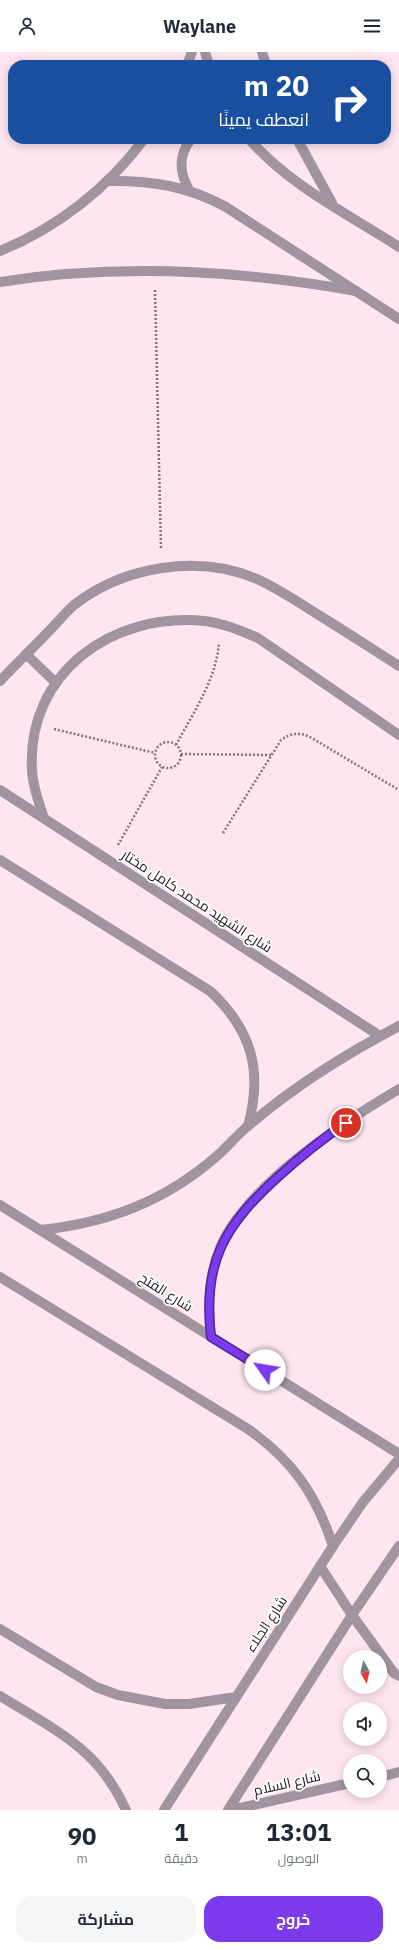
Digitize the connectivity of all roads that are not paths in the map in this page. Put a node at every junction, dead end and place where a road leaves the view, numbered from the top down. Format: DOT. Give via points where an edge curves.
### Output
graph roads {
  1 [pos="140,144"];
  2 [pos="187,144"];
  3 [pos="254,144"];
  4 [pos="300,144"];
  5 [pos="107,181"];
  6 [pos="189,190"];
  7 [pos="333,205"];
  8 [pos="399,247"];
  9 [pos="0,251"];
  10 [pos="0,282"];
  11 [pos="356,292"];
  12 [pos="399,318"];
  13 [pos="26,654"];
  14 [pos="399,666"];
  15 [pos="0,681"];
  16 [pos="55,682"];
  17 [pos="399,735"];
  18 [pos="0,790"];
  19 [pos="44,818"];
  20 [pos="0,860"];
  21 [pos="399,1026"];
  22 [pos="380,1036"];
  23 [pos="399,1089"];
  24 [pos="248,1126"];
  25 [pos="0,1205"];
  26 [pos="40,1230"];
  27 [pos="0,1277"];
  28 [pos="211,1337"];
  29 [pos="399,1454"];
  30 [pos="399,1459"];
  31 [pos="333,1546"];
  32 [pos="399,1546"];
  33 [pos="320,1566"];
  34 [pos="352,1615"];
  35 [pos="0,1628"];
  36 [pos="399,1676"];
  37 [pos="0,1696"];
  38 [pos="236,1697"];
  39 [pos="399,1772"];
  40 [pos="387,1775"];
  41 [pos="343,1785"];
  42 [pos="126,1810"];
  43 [pos="164,1810"];
  44 [pos="229,1810"];
  1 -- 5 [label="street"];
  2 -- 6 [label="street" via="181,157 181,169 183,180"];
  3 -- 7 [label="street" via="285,174"];
  4 -- 7 [label="street"];
  5 -- 6 [label="street" via="149,182"];
  5 -- 9 [label="street" via="77,207 44,230"];
  6 -- 11 [label="street" via="226,207"];
  7 -- 8 [label="street"];
  10 -- 11 [label="street" via="59,274 155,270 276,278"];
  11 -- 12 [label="street"];
  13 -- 14 [label="street" via="73,606 94,592 138,573 194,566 226,570 256,579 285,593"];
  13 -- 15 [label="street"];
  13 -- 16 [label="street"];
  16 -- 17 [label="street" via="74,661 97,644 122,631 149,623 205,621 232,627 258,638"];
  16 -- 19 [label="street" via="36,725 32,749 36,796"];
  18 -- 19 [label="street, شارع الشهيد محمد كامل مختار"];
  19 -- 22 [label="street, شارع الشهيد محمد كامل مختار"];
  20 -- 24 [label="street" via="210,991 226,1006 239,1023 254,1063 254,1106"];
  21 -- 22 [label="street"];
  22 -- 24 [label="street" via="306,1082"];
  23 -- 28 [label="street" via="332,1132 244,1209 231,1227 213,1269 209,1291"];
  24 -- 26 [label="street" via="217,1156 164,1194 104,1219 72,1227"];
  25 -- 26 [label="street, شارع الفتح"];
  26 -- 28 [label="street, شارع الفتح"];
  27 -- 31 [label="street" via="265,1441 285,1460 307,1488 318,1506"];
  28 -- 29 [label="street, شارع الفتح"];
  30 -- 31 [label="street, شارع الجلاء" via="363,1502"];
  31 -- 33 [label="street, شارع الجلاء"];
  32 -- 34 [label="street"];
  33 -- 34 [label="street"];
  33 -- 38 [label="street, شارع الجلاء"];
  34 -- 36 [label="street" via="394,1673"];
  34 -- 44 [label="street"];
  35 -- 38 [label="street" via="96,1687 118,1695 165,1704 213,1702"];
  37 -- 42 [label="street" via="86,1751 116,1788"];
  38 -- 43 [label="street, شارع الجلاء"];
  39 -- 40 [label="street"];
  41 -- 44 [label="street, شارع السلام"];
}
